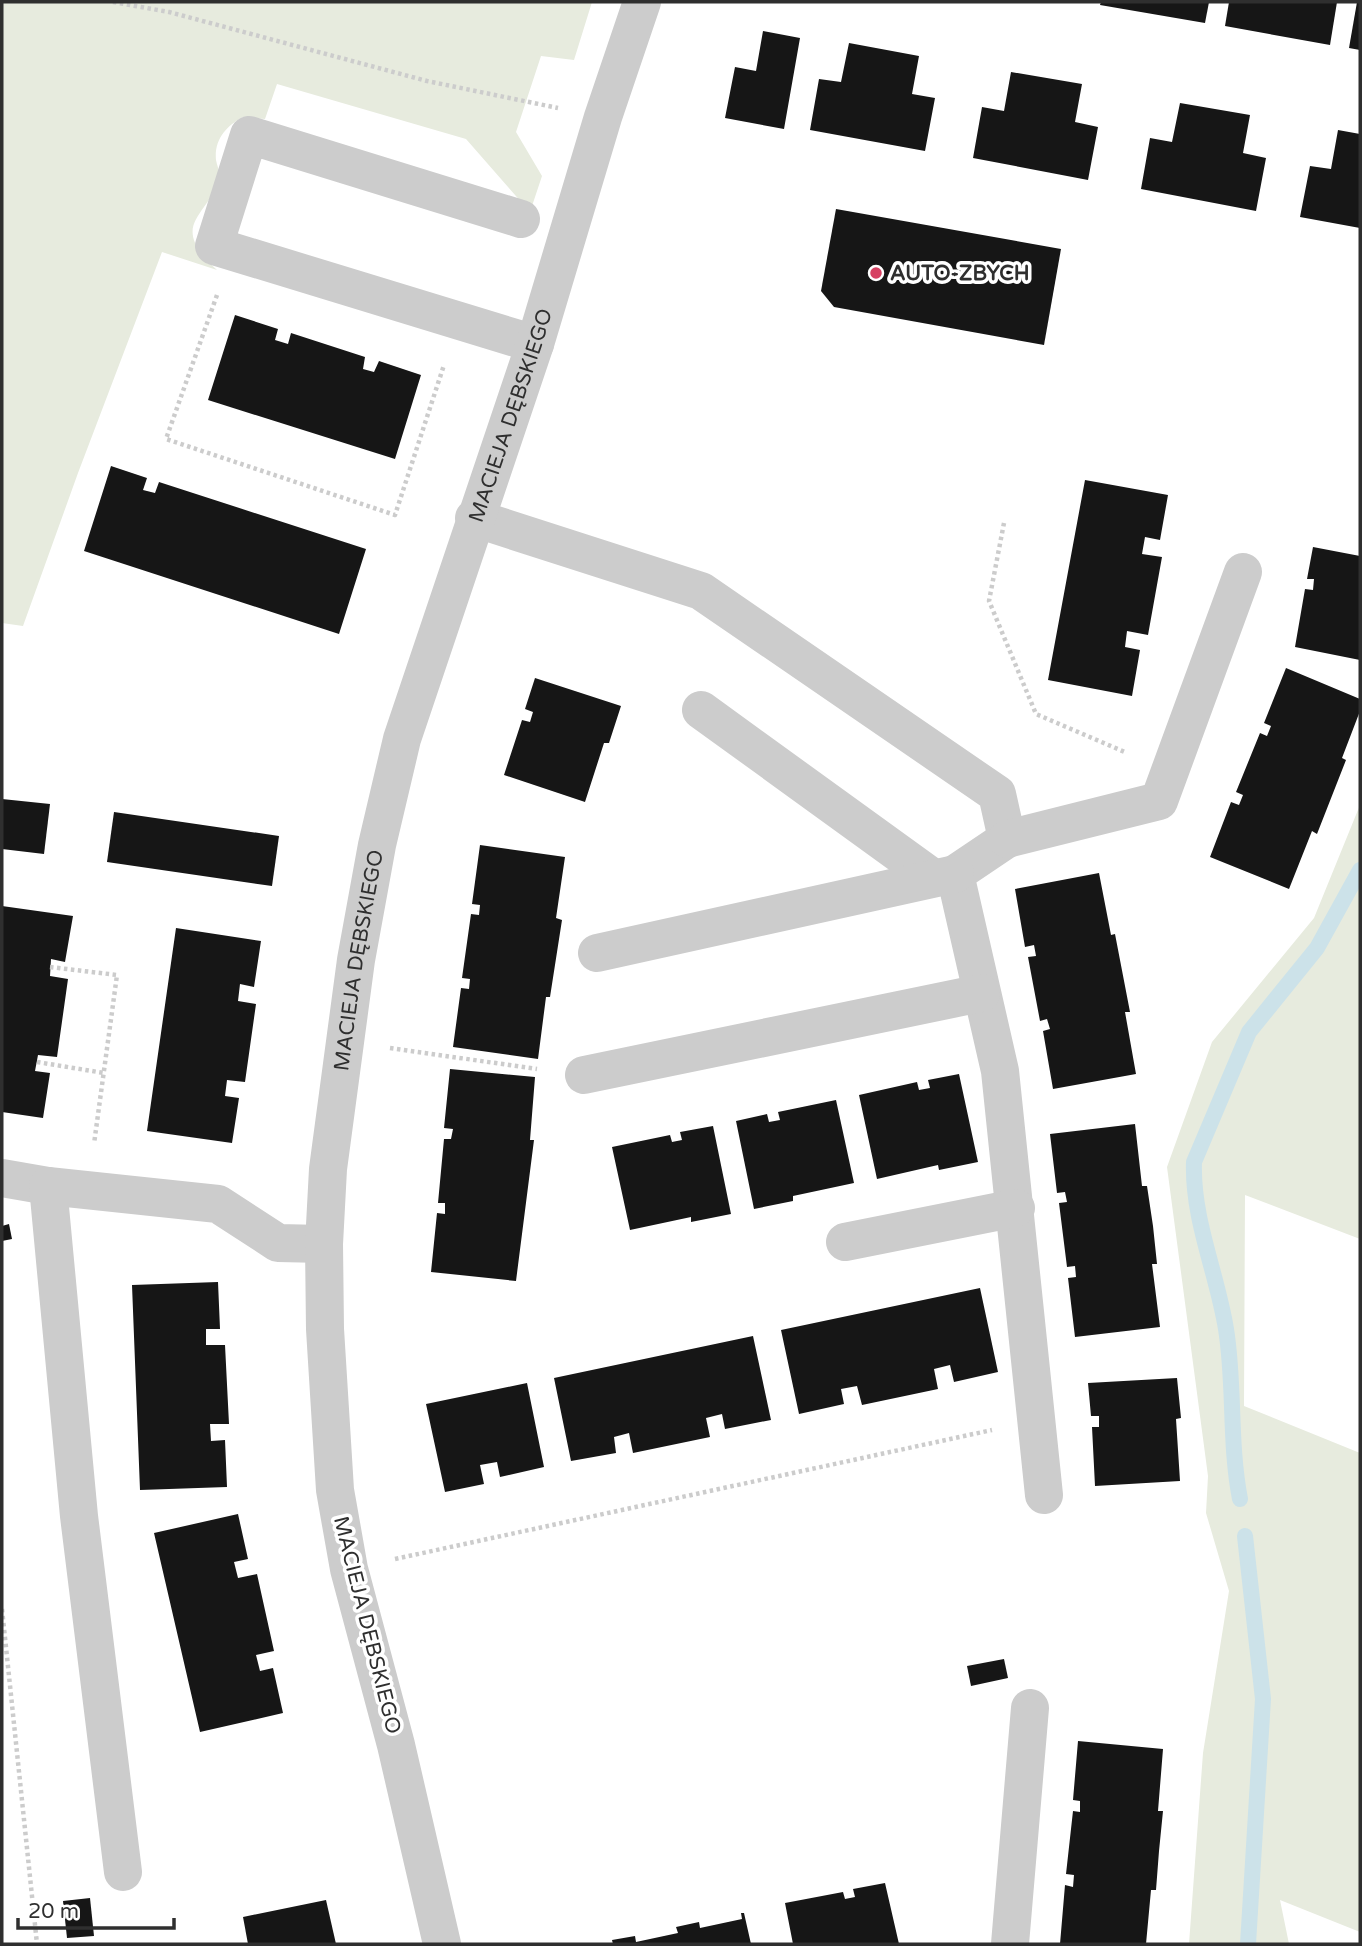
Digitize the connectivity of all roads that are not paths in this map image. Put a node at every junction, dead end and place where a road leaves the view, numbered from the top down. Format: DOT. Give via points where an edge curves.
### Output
graph roads {
  1 [pos="642,2"];
  2 [pos="521,219"];
  3 [pos="534,344"];
  4 [pos="474,518"];
  5 [pos="1243,572"];
  6 [pos="701,710"];
  7 [pos="1007,839"];
  8 [pos="944,876"];
  9 [pos="597,953"];
  10 [pos="981,993"];
  11 [pos="584,1075"];
  12 [pos="2,1178"];
  13 [pos="48,1186"];
  14 [pos="1016,1208"];
  15 [pos="845,1242"];
  16 [pos="324,1244"];
  17 [pos="1044,1495"];
  18 [pos="1031,1708"];
  19 [pos="123,1872"];
  20 [pos="442,1944"];
  21 [pos="1010,1944"];
  1 -- 3 [label="street, MACIEJA DĘBSKIEGO"];
  2 -- 3 [label="street" via="249,135 214,246"];
  3 -- 4 [label="street, MACIEJA DĘBSKIEGO"];
  4 -- 7 [label="street" via="701,591 997,794"];
  4 -- 16 [label="street, MACIEJA DĘBSKIEGO" via="402,740 377,845 344,1042"];
  5 -- 7 [label="street" via="1158,801"];
  6 -- 8 [label="street"];
  7 -- 8 [label="street"];
  8 -- 9 [label="street"];
  8 -- 10 [label="street"];
  10 -- 11 [label="street"];
  10 -- 14 [label="street" via="1000,1071"];
  12 -- 13 [label="street"];
  13 -- 16 [label="street" via="218,1204 278,1243"];
  13 -- 19 [label="street" via="79,1516"];
  14 -- 15 [label="street"];
  14 -- 17 [label="street"];
  16 -- 20 [label="street, MACIEJA DĘBSKIEGO" via="335,1490 349,1569"];
  18 -- 21 [label="street"];
}
